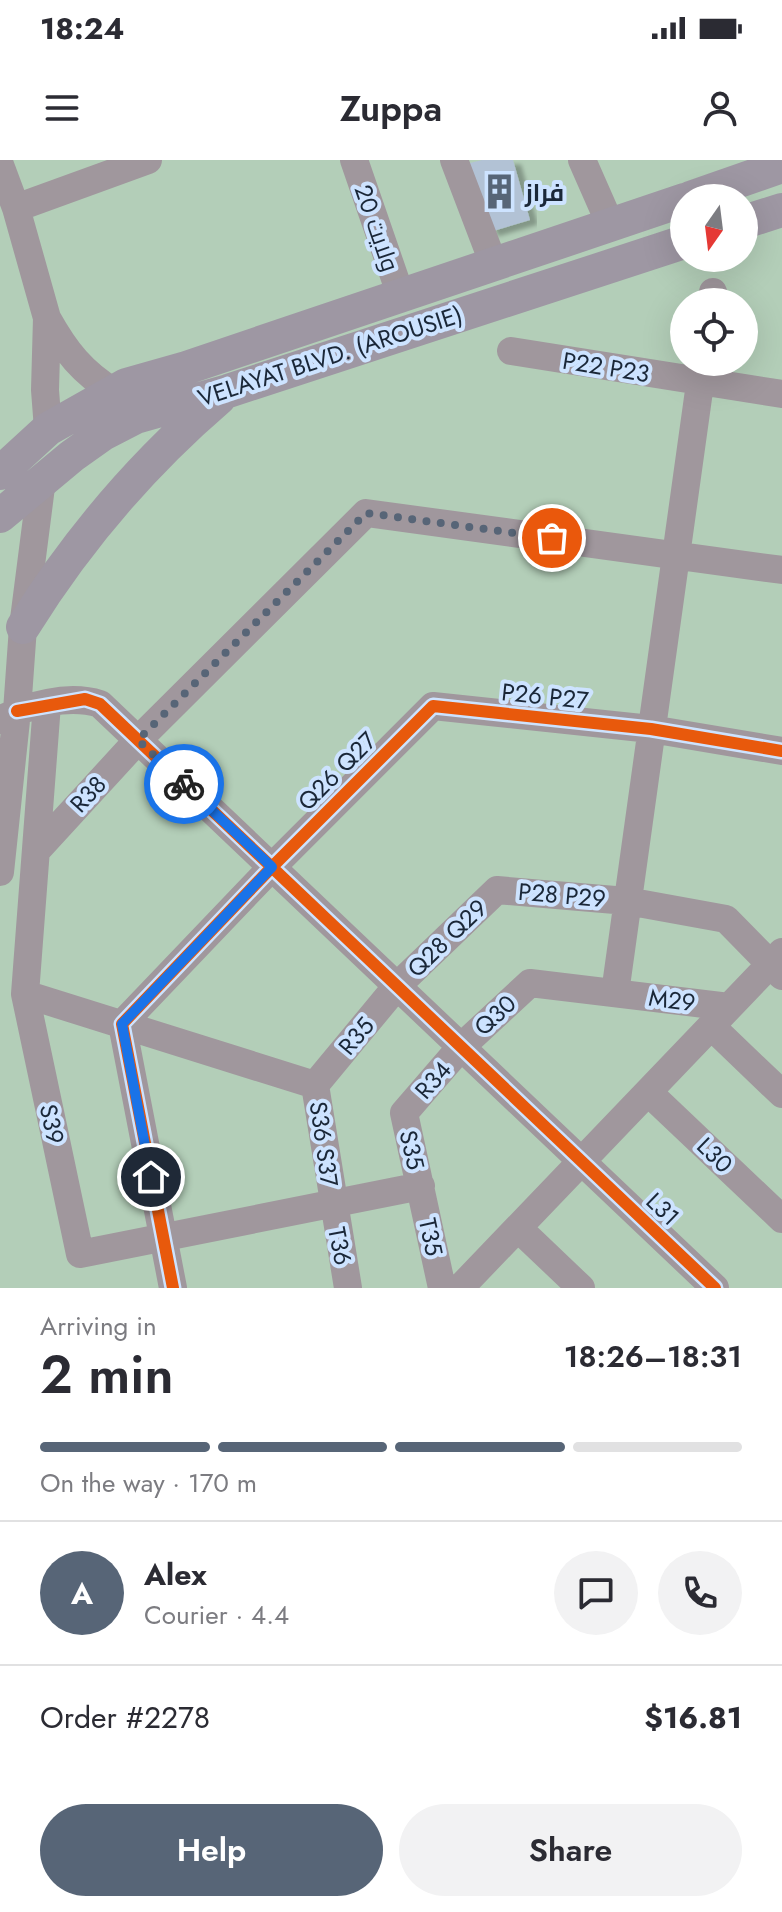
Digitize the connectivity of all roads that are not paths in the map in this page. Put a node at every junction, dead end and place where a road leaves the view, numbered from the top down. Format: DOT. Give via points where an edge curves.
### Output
graph roads {
  1 [pos="148,160"];
  2 [pos="354,160"];
  3 [pos="454,160"];
  4 [pos="582,160"];
  5 [pos="0,165"];
  6 [pos="782,166"];
  7 [pos="730,184"];
  8 [pos="670,205"];
  9 [pos="16,208"];
  10 [pos="782,210"];
  11 [pos="758,218"];
  12 [pos="611,226"];
  13 [pos="670,246"];
  14 [pos="489,267"];
  15 [pos="411,293"];
  16 [pos="493,303"];
  17 [pos="47,318"];
  18 [pos="432,323"];
  19 [pos="511,351"];
  20 [pos="670,368"];
  21 [pos="701,376"];
  22 [pos="717,376"];
  23 [pos="228,391"];
  24 [pos="114,392"];
  25 [pos="782,394"];
  26 [pos="48,429"];
  27 [pos="0,473"];
  28 [pos="42,479"];
  29 [pos="0,516"];
  30 [pos="676,554"];
  31 [pos="782,570"];
  32 [pos="23,627"];
  33 [pos="47,704"];
  34 [pos="433,706"];
  35 [pos="9,716"];
  36 [pos="651,729"];
  37 [pos="138,740"];
  38 [pos="782,751"];
  39 [pos="38,849"];
  40 [pos="272,867"];
  41 [pos="0,872"];
  42 [pos="497,890"];
  43 [pos="627,901"];
  44 [pos="778,964"];
  45 [pos="530,983"];
  46 [pos="397,986"];
  47 [pos="615,993"];
  48 [pos="25,994"];
  49 [pos="720,1017"];
  50 [pos="122,1024"];
  51 [pos="461,1047"];
  52 [pos="315,1085"];
  53 [pos="648,1092"];
  54 [pos="782,1094"];
  55 [pos="404,1113"];
  56 [pos="581,1161"];
  57 [pos="421,1186"];
  58 [pos="332,1204"];
  59 [pos="782,1219"];
  60 [pos="518,1228"];
  61 [pos="163,1238"];
  62 [pos="173,1288"];
  63 [pos="348,1288"];
  64 [pos="457,1288"];
  65 [pos="581,1288"];
  66 [pos="715,1288"];
  1 -- 9 [label="street"];
  2 -- 15 [label="street, ولایت 20"];
  3 -- 14 [label="street"];
  4 -- 12 [label="street"];
  5 -- 9 [label="street"];
  6 -- 7 [label="main road, VELAYAT BLVD. (AROUSIE)"];
  8 -- 12 [label="main road, VELAYAT BLVD. (AROUSIE)"];
  9 -- 17 [label="street"];
  10 -- 11 [label="main road"];
  12 -- 14 [label="main road, VELAYAT BLVD. (AROUSIE)"];
  13 -- 16 [label="main road, VELAYAT BLVD. (AROUSIE)"];
  14 -- 15 [label="main road, VELAYAT BLVD. (AROUSIE)"];
  14 -- 16 [label="main road" via="483,288"];
  15 -- 18 [label="main road" via="433,304"];
  15 -- 24 [label="main road, VELAYAT BLVD. (AROUSIE)"];
  16 -- 18 [label="main road, VELAYAT BLVD. (AROUSIE)"];
  17 -- 24 [label="street" via="89,377"];
  17 -- 26 [label="street"];
  18 -- 23 [label="main road, VELAYAT BLVD. (AROUSIE)"];
  19 -- 20 [label="street, P22 P23"];
  21 -- 30 [label="street"];
  22 -- 25 [label="street, P22 P23"];
  23 -- 28 [label="main road, VELAYAT BLVD. (AROUSIE)" via="136,417"];
  23 -- 32 [label="main road" via="130,483 72,552"];
  24 -- 26 [label="main road, VELAYAT BLVD. (AROUSIE)"];
  26 -- 27 [label="main road, VELAYAT BLVD. (AROUSIE)"];
  26 -- 28 [label="main road"];
  28 -- 29 [label="main road, VELAYAT BLVD. (AROUSIE)"];
  28 -- 32 [label="street"];
  30 -- 31 [label="street"];
  30 -- 36 [label="street"];
  30 -- 37 [label="street, R38" via="366,513"];
  32 -- 35 [label="street"];
  33 -- 35 [label="street, L31"];
  33 -- 37 [label="street, L31" via="85,699 100,704"];
  33 -- 39 [label="street, S39"];
  34 -- 36 [label="street, P26 P27"];
  34 -- 40 [label="street, Q26 Q27"];
  35 -- 41 [label="street"];
  36 -- 38 [label="street, P26 P27"];
  36 -- 43 [label="street"];
  37 -- 39 [label="street, R38"];
  37 -- 40 [label="street, L31"];
  39 -- 48 [label="street, S39"];
  40 -- 46 [label="street, L31"];
  40 -- 50 [label="street, Q26 Q27"];
  42 -- 43 [label="street, P28 P29"];
  42 -- 46 [label="street, Q28 Q29"];
  43 -- 44 [label="street, P28 P29" via="726,919"];
  43 -- 47 [label="street"];
  44 -- 49 [label="street"];
  45 -- 47 [label="street, M29"];
  45 -- 51 [label="street, Q30"];
  46 -- 51 [label="street, L31"];
  46 -- 52 [label="street, R35"];
  47 -- 49 [label="street, M29"];
  48 -- 50 [label="street"];
  48 -- 61 [label="street, S39" via="80,1254"];
  49 -- 53 [label="street"];
  49 -- 54 [label="street"];
  50 -- 52 [label="street"];
  50 -- 61 [label="street"];
  51 -- 55 [label="street, R34"];
  51 -- 56 [label="street, L31"];
  52 -- 58 [label="street, S36 S37"];
  53 -- 56 [label="street"];
  53 -- 59 [label="street, L30"];
  55 -- 57 [label="street, S35"];
  56 -- 60 [label="street"];
  56 -- 66 [label="street, L31"];
  57 -- 58 [label="street"];
  57 -- 64 [label="street, T35"];
  58 -- 61 [label="street"];
  58 -- 63 [label="street, T36"];
  60 -- 64 [label="street"];
  60 -- 65 [label="street"];
  61 -- 62 [label="street"];
}
